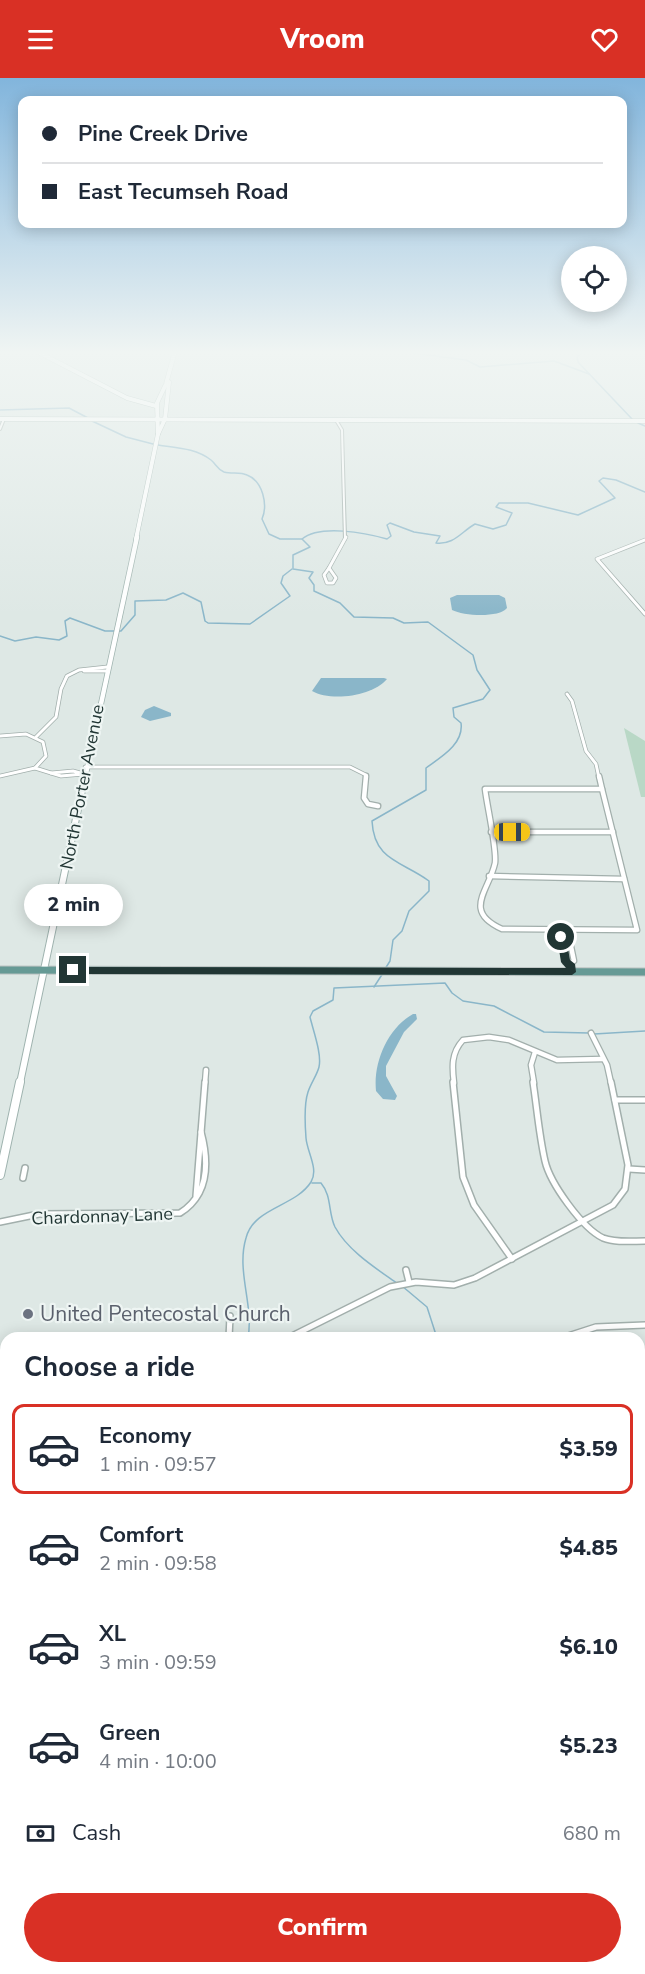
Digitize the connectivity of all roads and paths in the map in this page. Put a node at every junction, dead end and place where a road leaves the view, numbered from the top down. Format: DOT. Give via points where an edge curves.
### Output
graph roads {
  1 [pos="157,439"];
  2 [pos="342,439"];
  3 [pos="645,540"];
  4 [pos="328,567"];
  5 [pos="645,614"];
  6 [pos="107,669"];
  7 [pos="567,694"];
  8 [pos="0,736"];
  9 [pos="36,737"];
  10 [pos="35,768"];
  11 [pos="85,770"];
  12 [pos="0,776"];
  13 [pos="603,789"];
  14 [pos="378,806"];
  15 [pos="491,832"];
  16 [pos="613,832"];
  17 [pos="489,876"];
  18 [pos="624,879"];
  19 [pos="564,932"];
  20 [pos="571,968"];
  21 [pos="0,970"];
  22 [pos="44,970"];
  23 [pos="645,972"];
  24 [pos="591,1033"];
  25 [pos="535,1052"];
  26 [pos="603,1059"];
  27 [pos="206,1070"];
  28 [pos="615,1100"];
  29 [pos="645,1100"];
  30 [pos="201,1132"];
  31 [pos="3,1151"];
  32 [pos="25,1168"];
  33 [pos="629,1169"];
  34 [pos="645,1170"];
  35 [pos="0,1175"];
  36 [pos="23,1178"];
  37 [pos="196,1196"];
  38 [pos="584,1221"];
  39 [pos="0,1222"];
  40 [pos="645,1241"];
  41 [pos="512,1259"];
  42 [pos="406,1270"];
  43 [pos="405,1283"];
  44 [pos="230,1316"];
  45 [pos="645,1325"];
  46 [pos="229,1332"];
  47 [pos="303,1332"];
  48 [pos="581,1332"];
  1 -- 6 [label="street, North Porter Avenue"];
  2 -- 4 [label="street" via="346,536"];
  3 -- 5 [label="street" via="597,559"];
  4 -- 4 [label="street" via="324,578 333,583 336,578"];
  6 -- 9 [label="street" via="75,671 62,682 59,712"];
  6 -- 11 [label="street, North Porter Avenue"];
  7 -- 13 [label="street" via="586,751 597,764"];
  8 -- 9 [label="street"];
  9 -- 10 [label="street" via="47,751"];
  10 -- 11 [label="street" via="51,773"];
  10 -- 12 [label="street"];
  11 -- 14 [label="street" via="350,767 366,775 364,798 368,804"];
  11 -- 22 [label="street, North Porter Avenue"];
  13 -- 15 [label="street" via="485,789"];
  13 -- 16 [label="street"];
  15 -- 16 [label="street"];
  15 -- 17 [label="street" via="495,862"];
  16 -- 18 [label="street"];
  17 -- 18 [label="street"];
  17 -- 19 [label="street" via="480,897 482,913 489,923 502,929"];
  18 -- 19 [label="street" via="637,930"];
  19 -- 20 [label="street" via="561,937"];
  19 -- 20 [label="street" via="569,937 574,961"];
  20 -- 22 [label="main road"];
  20 -- 23 [label="main road"];
  21 -- 22 [label="main road"];
  22 -- 31 [label="street, North Porter Avenue"];
  24 -- 26 [label="street"];
  25 -- 26 [label="street" via="561,1060"];
  25 -- 38 [label="street" via="531,1065 546,1162 551,1177"];
  25 -- 41 [label="street" via="501,1038 468,1038 455,1049 452,1068 465,1185 474,1205"];
  26 -- 28 [label="street"];
  27 -- 30 [label="street, Chardonnay Lane"];
  28 -- 29 [label="street"];
  28 -- 33 [label="street"];
  30 -- 37 [label="street, Chardonnay Lane"];
  30 -- 37 [label="street, Chardonnay Lane" via="208,1169"];
  31 -- 35 [label="street, North Porter Avenue"];
  32 -- 36 [label="street"];
  33 -- 34 [label="street"];
  33 -- 38 [label="street" via="625,1189 617,1200"];
  37 -- 39 [label="street, Chardonnay Lane" via="189,1208 173,1215 46,1214"];
  38 -- 40 [label="street" via="606,1239"];
  38 -- 41 [label="street"];
  41 -- 43 [label="street" via="454,1285"];
  42 -- 43 [label="street"];
  43 -- 47 [label="street" via="362,1300"];
  44 -- 46 [label="street"];
  45 -- 48 [label="street" via="596,1327"];
}
